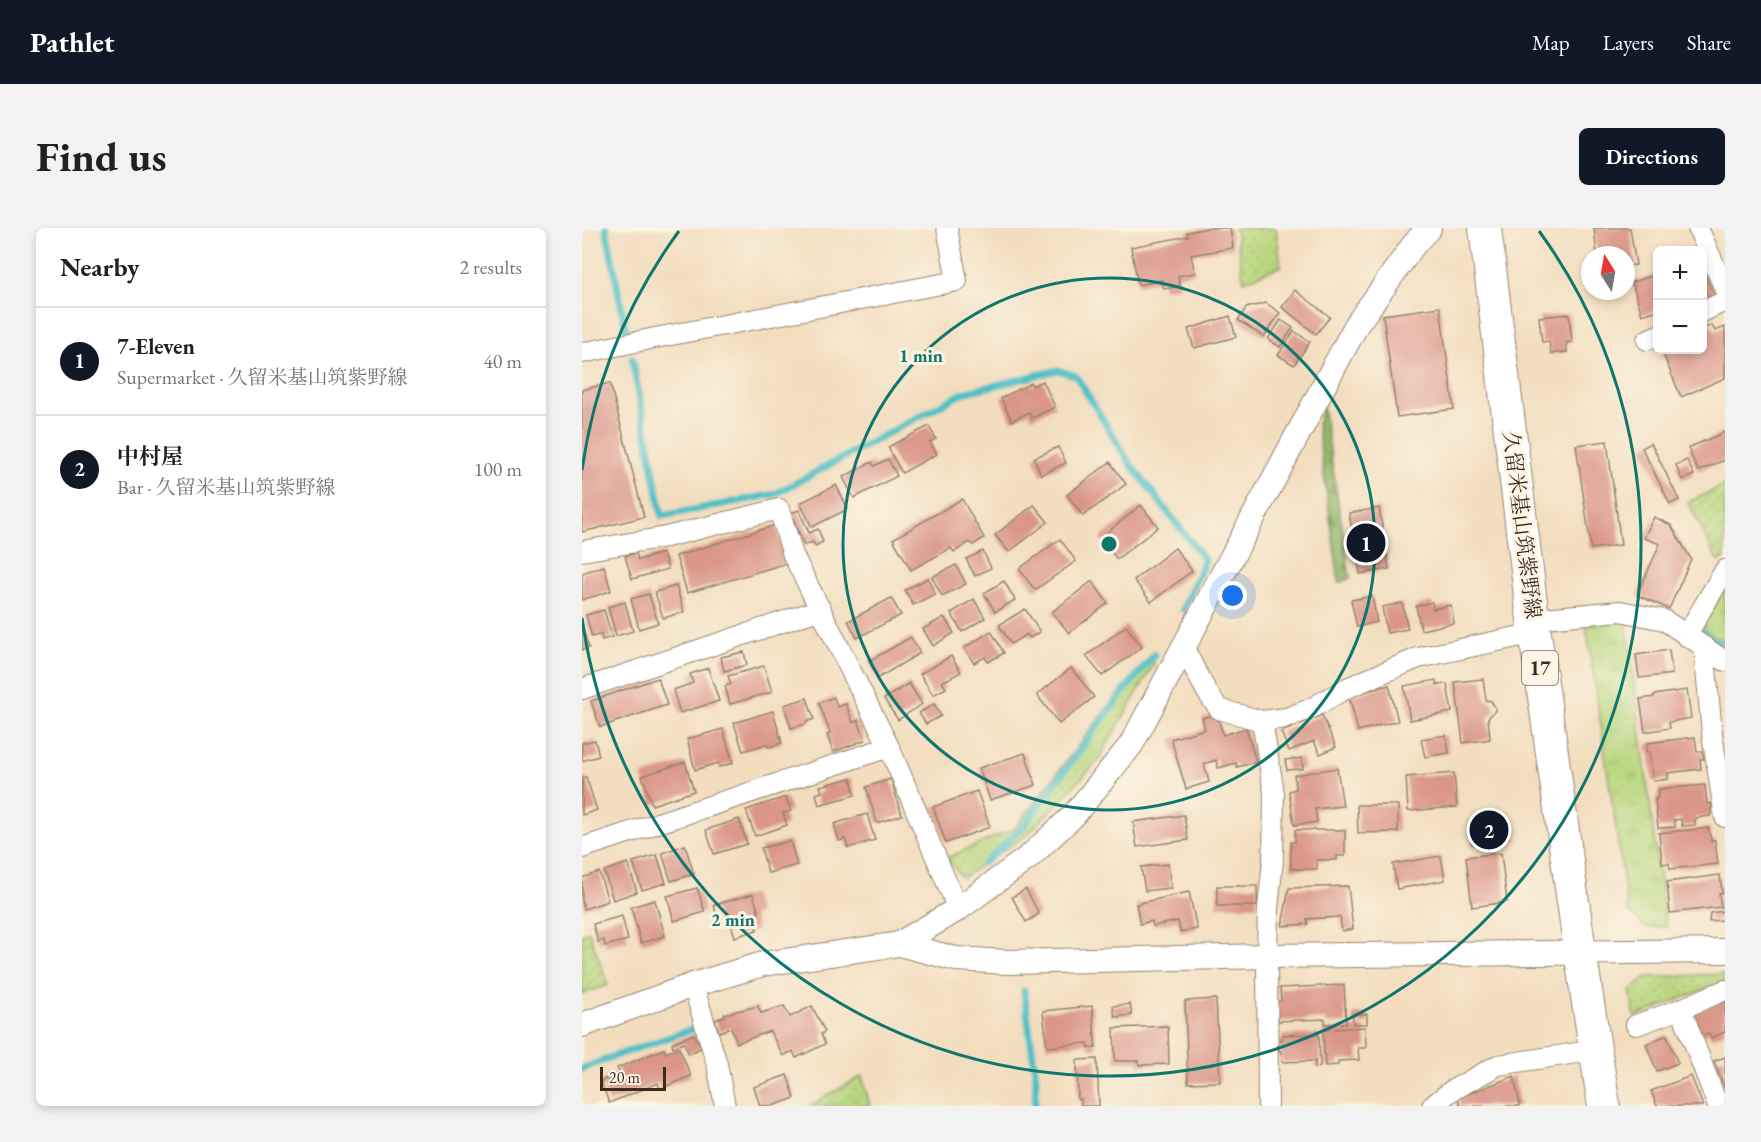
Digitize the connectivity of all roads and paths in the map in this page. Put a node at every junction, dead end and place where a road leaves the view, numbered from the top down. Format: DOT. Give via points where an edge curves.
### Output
graph roads {
  1 [pos="947,228"];
  2 [pos="1429,228"];
  3 [pos="1485,228"];
  4 [pos="1698,228"];
  5 [pos="1725,289"];
  6 [pos="1725,301"];
  7 [pos="1707,310"];
  8 [pos="582,353"];
  9 [pos="582,551"];
  10 [pos="1725,570"];
  11 [pos="821,609"];
  12 [pos="1534,626"];
  13 [pos="1686,636"];
  14 [pos="1704,647"];
  15 [pos="1183,648"];
  16 [pos="1725,661"];
  17 [pos="582,689"];
  18 [pos="1262,721"];
  19 [pos="1719,734"];
  20 [pos="889,747"];
  21 [pos="1725,817"];
  22 [pos="582,848"];
  23 [pos="958,909"];
  24 [pos="899,944"];
  25 [pos="1580,951"];
  26 [pos="1725,951"];
  27 [pos="1267,956"];
  28 [pos="693,985"];
  29 [pos="1725,990"];
  30 [pos="1681,1009"];
  31 [pos="582,1025"];
  32 [pos="1636,1025"];
  33 [pos="1596,1050"];
  34 [pos="725,1106"];
  35 [pos="1268,1106"];
  36 [pos="1432,1106"];
  37 [pos="1604,1106"];
  38 [pos="1718,1106"];
  1 -- 8 [label="street" via="957,281"];
  2 -- 15 [label="street" via="1357,324"];
  3 -- 12 [label="main road, 久留米基山筑紫野線 / 17"];
  4 -- 5 [label="street"];
  6 -- 7 [label="street"];
  9 -- 11 [label="street" via="666,537 779,509 793,555"];
  10 -- 13 [label="street"];
  11 -- 17 [label="street"];
  11 -- 20 [label="street"];
  12 -- 13 [label="street" via="1620,610 1664,620"];
  12 -- 18 [label="street" via="1418,658 1347,688 1310,709"];
  12 -- 25 [label="main road, 久留米基山筑紫野線 / 17"];
  13 -- 14 [label="street"];
  14 -- 16 [label="street"];
  14 -- 19 [label="street"];
  15 -- 18 [label="street" via="1218,709"];
  15 -- 23 [label="street" via="1131,745 1080,808 1029,857"];
  18 -- 27 [label="street" via="1274,793"];
  19 -- 21 [label="street"];
  20 -- 22 [label="street"];
  20 -- 23 [label="street"];
  23 -- 24 [label="street"];
  24 -- 27 [label="street" via="956,959 1007,962"];
  24 -- 28 [label="street" via="763,964"];
  25 -- 26 [label="street"];
  25 -- 27 [label="street"];
  25 -- 33 [label="main road, 久留米基山筑紫野線 / 17"];
  27 -- 35 [label="street"];
  28 -- 31 [label="street"];
  28 -- 34 [label="street" via="717,1064"];
  29 -- 30 [label="street"];
  30 -- 32 [label="street"];
  30 -- 38 [label="street"];
  33 -- 36 [label="street" via="1498,1065"];
  33 -- 37 [label="main road, 久留米基山筑紫野線 / 17"];
}
